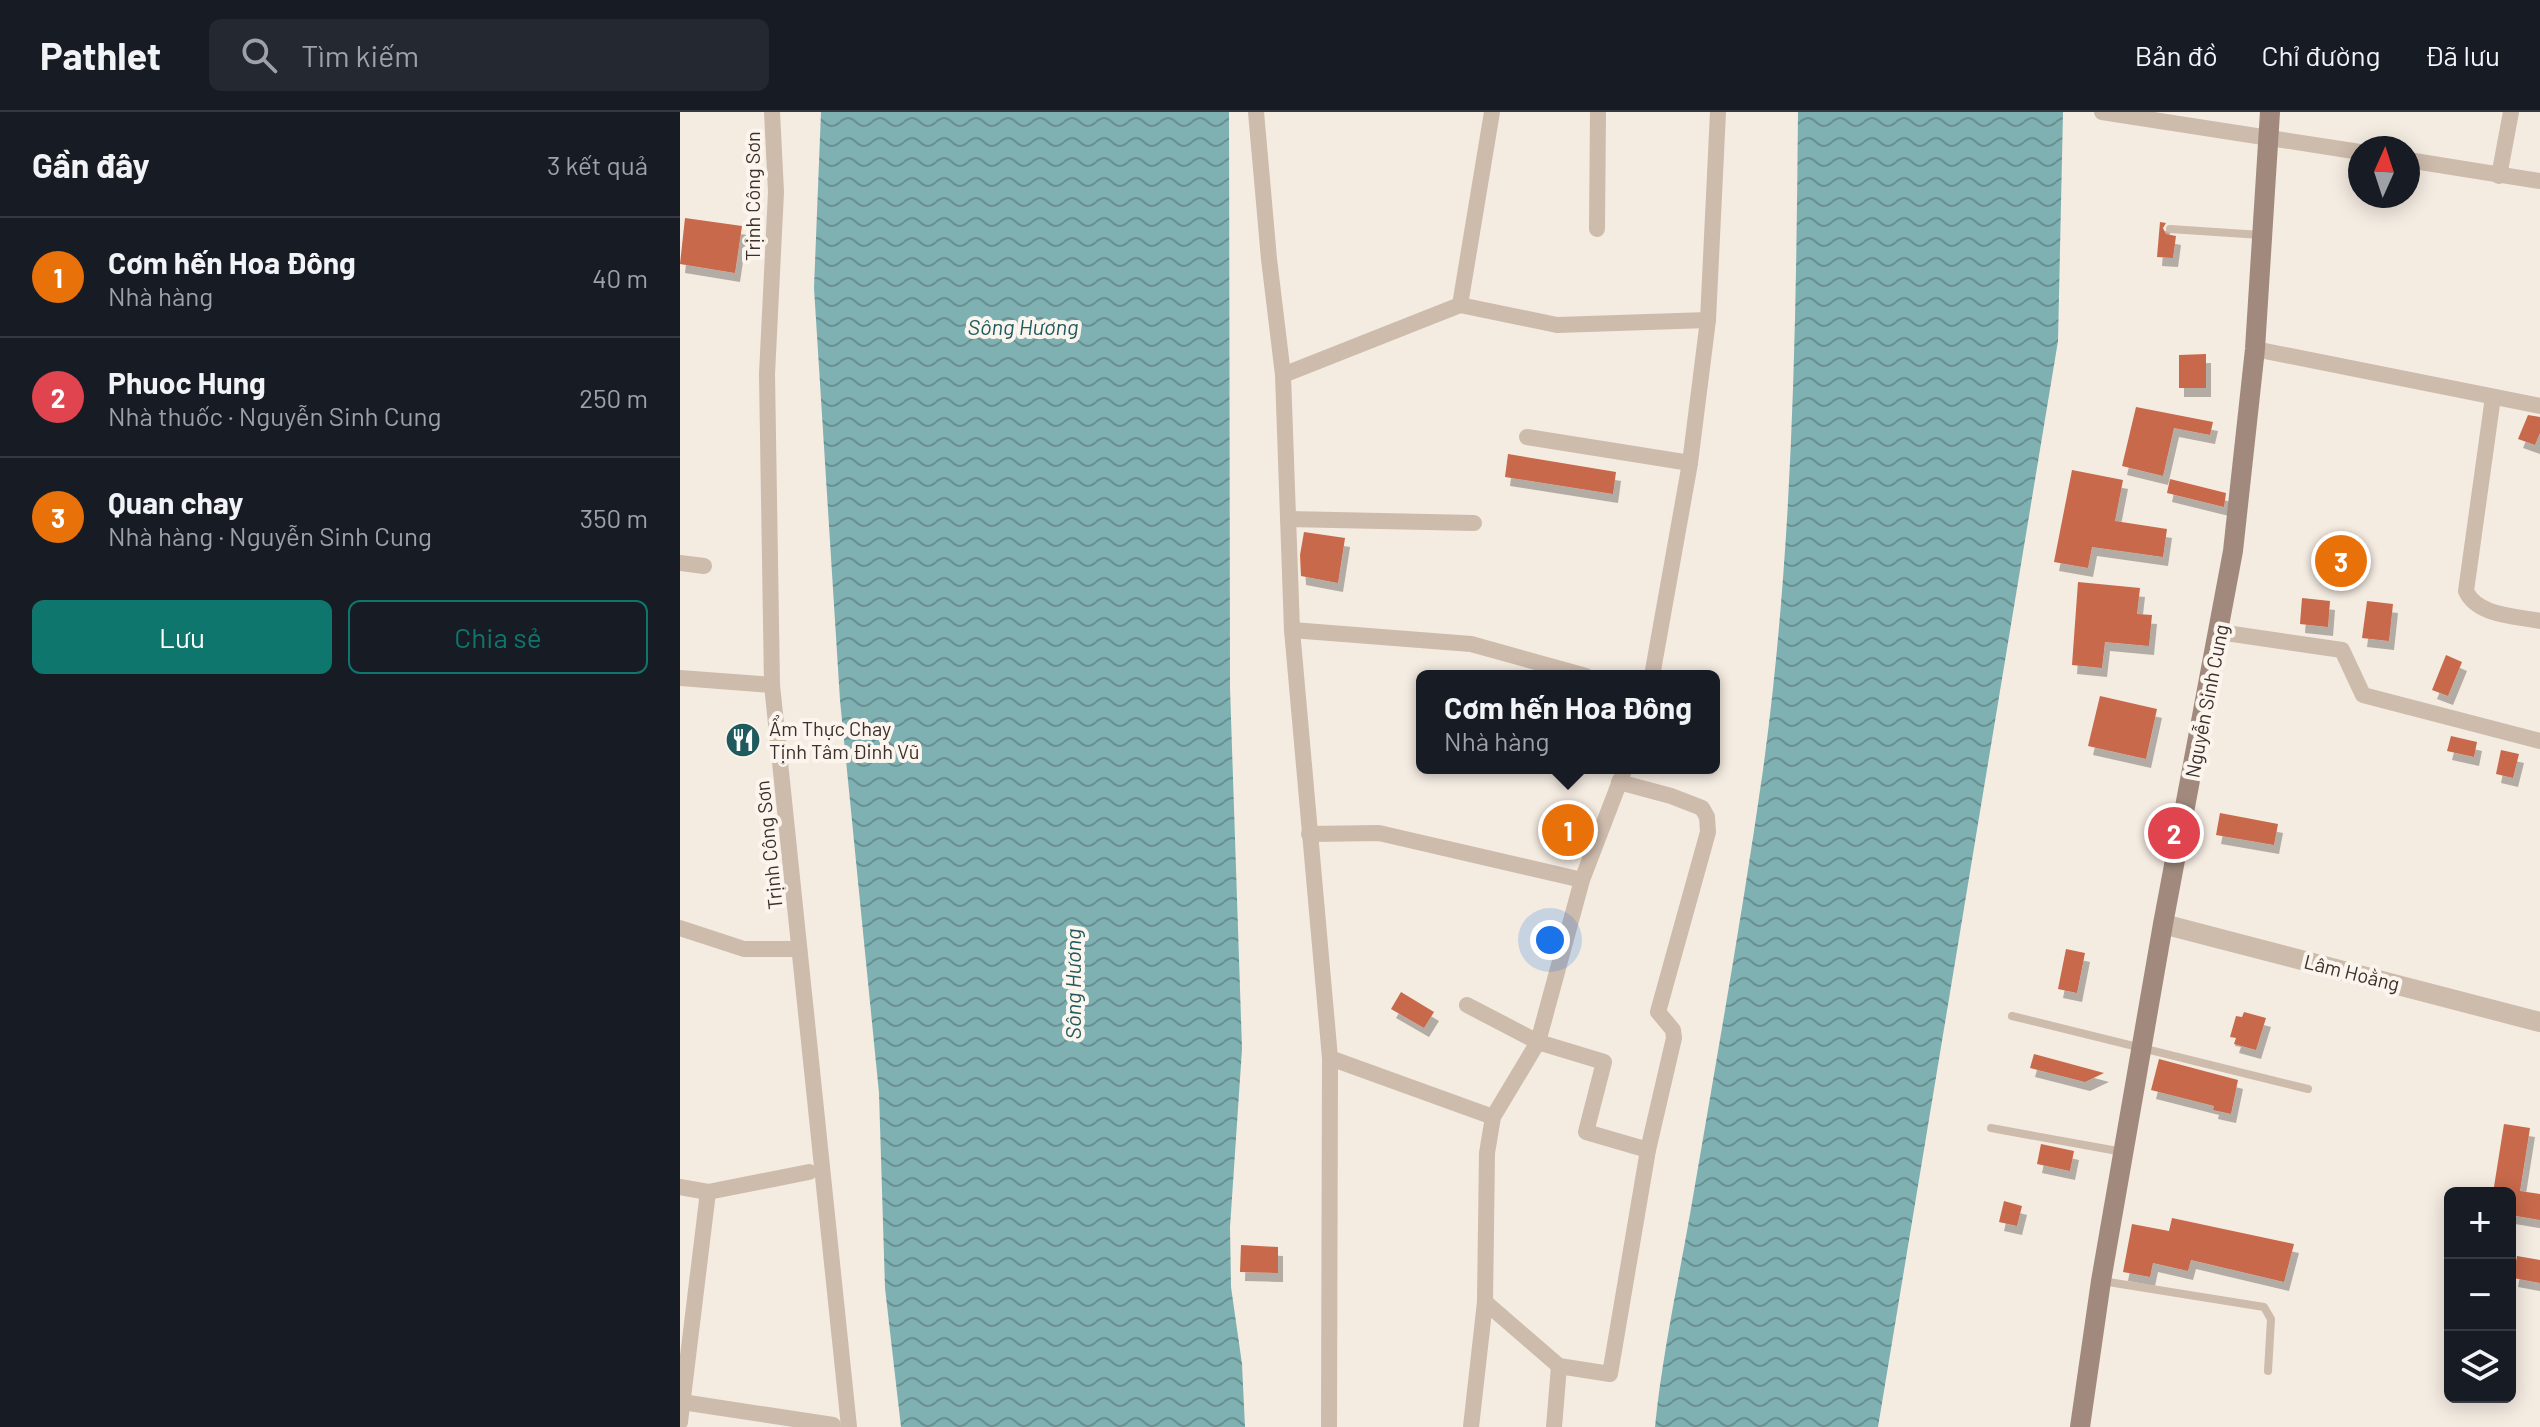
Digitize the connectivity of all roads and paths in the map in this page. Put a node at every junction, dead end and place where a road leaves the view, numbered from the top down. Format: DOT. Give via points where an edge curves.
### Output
graph roads {
  1 [pos="772,112"];
  2 [pos="1256,112"];
  3 [pos="1492,112"];
  4 [pos="1598,112"];
  5 [pos="1718,112"];
  6 [pos="2102,112"];
  7 [pos="2270,112"];
  8 [pos="2511,112"];
  9 [pos="2268,136"];
  10 [pos="2348,150"];
  11 [pos="2420,162"];
  12 [pos="2499,176"];
  13 [pos="2540,181"];
  14 [pos="1597,229"];
  15 [pos="2170,229"];
  16 [pos="2262,235"];
  17 [pos="1460,305"];
  18 [pos="1708,320"];
  19 [pos="2255,349"];
  20 [pos="1283,375"];
  21 [pos="2493,397"];
  22 [pos="2540,406"];
  23 [pos="1527,437"];
  24 [pos="1690,463"];
  25 [pos="1288,519"];
  26 [pos="1474,523"];
  27 [pos="680,563"];
  28 [pos="704,566"];
  29 [pos="2540,621"];
  30 [pos="1292,630"];
  31 [pos="2219,632"];
  32 [pos="1564,670"];
  33 [pos="1653,670"];
  34 [pos="680,678"];
  35 [pos="772,685"];
  36 [pos="2540,741"];
  37 [pos="1622,775"];
  38 [pos="1309,834"];
  39 [pos="1582,880"];
  40 [pos="2163,924"];
  41 [pos="680,928"];
  42 [pos="799,949"];
  43 [pos="1467,1005"];
  44 [pos="2012,1016"];
  45 [pos="2540,1022"];
  46 [pos="1538,1042"];
  47 [pos="2142,1046"];
  48 [pos="1330,1058"];
  49 [pos="2308,1089"];
  50 [pos="1493,1117"];
  51 [pos="1991,1128"];
  52 [pos="1648,1150"];
  53 [pos="2123,1152"];
  54 [pos="809,1172"];
  55 [pos="680,1187"];
  56 [pos="708,1192"];
  57 [pos="2101,1281"];
  58 [pos="1485,1302"];
  59 [pos="1559,1366"];
  60 [pos="2268,1371"];
  61 [pos="682,1380"];
  62 [pos="682,1402"];
  63 [pos="680,1422"];
  64 [pos="841,1426"];
  65 [pos="1329,1427"];
  66 [pos="1471,1427"];
  67 [pos="1554,1427"];
  68 [pos="2080,1427"];
  1 -- 35 [label="street, Trịnh Công Sơn" via="776,192 767,374"];
  2 -- 20 [label="street"];
  3 -- 17 [label="street"];
  4 -- 14 [label="street"];
  5 -- 18 [label="street"];
  6 -- 9 [label="street"];
  7 -- 9 [label="main road, Nguyễn Sinh Cung"];
  8 -- 12 [label="street"];
  9 -- 10 [label="street"];
  9 -- 16 [label="main road, Nguyễn Sinh Cung"];
  11 -- 12 [label="street"];
  12 -- 13 [label="street"];
  15 -- 16 [label="lane"];
  16 -- 19 [label="main road, Nguyễn Sinh Cung"];
  17 -- 18 [label="street" via="1557,325"];
  17 -- 20 [label="street"];
  18 -- 24 [label="street"];
  19 -- 21 [label="street"];
  19 -- 31 [label="main road, Nguyễn Sinh Cung"];
  20 -- 25 [label="street"];
  21 -- 22 [label="street"];
  21 -- 29 [label="street" via="2466,591 2481,608"];
  23 -- 24 [label="street"];
  24 -- 33 [label="street"];
  25 -- 26 [label="street"];
  25 -- 30 [label="street"];
  27 -- 28 [label="street"];
  30 -- 32 [label="street" via="1471,644"];
  30 -- 38 [label="street"];
  31 -- 36 [label="street" via="2342,650 2363,695"];
  31 -- 40 [label="main road, Nguyễn Sinh Cung"];
  34 -- 35 [label="street"];
  35 -- 42 [label="street, Trịnh Công Sơn"];
  37 -- 39 [label="street"];
  37 -- 52 [label="street" via="1702,808 1707,817 1708,832 1658,1012 1674,1038"];
  38 -- 39 [label="street" via="1379,833"];
  38 -- 48 [label="street"];
  39 -- 46 [label="street"];
  40 -- 45 [label="street, Lâm Hoằng"];
  40 -- 47 [label="main road, Nguyễn Sinh Cung"];
  41 -- 42 [label="street" via="744,949"];
  42 -- 64 [label="street, Trịnh Công Sơn"];
  43 -- 46 [label="street"];
  44 -- 47 [label="lane"];
  46 -- 50 [label="street"];
  46 -- 52 [label="street" via="1604,1062 1586,1132"];
  47 -- 49 [label="lane"];
  47 -- 53 [label="main road, Nguyễn Sinh Cung"];
  48 -- 50 [label="street"];
  48 -- 65 [label="street"];
  50 -- 58 [label="street" via="1487,1153"];
  51 -- 53 [label="lane"];
  52 -- 59 [label="street" via="1610,1374"];
  53 -- 57 [label="main road, Nguyễn Sinh Cung"];
  54 -- 56 [label="street"];
  55 -- 56 [label="street"];
  56 -- 61 [label="street"];
  57 -- 60 [label="lane" via="2264,1307 2271,1319"];
  57 -- 68 [label="main road, Nguyễn Sinh Cung"];
  58 -- 59 [label="street"];
  58 -- 66 [label="street"];
  59 -- 67 [label="street"];
  61 -- 62 [label="street"];
  62 -- 63 [label="street"];
  62 -- 64 [label="street"];
}
